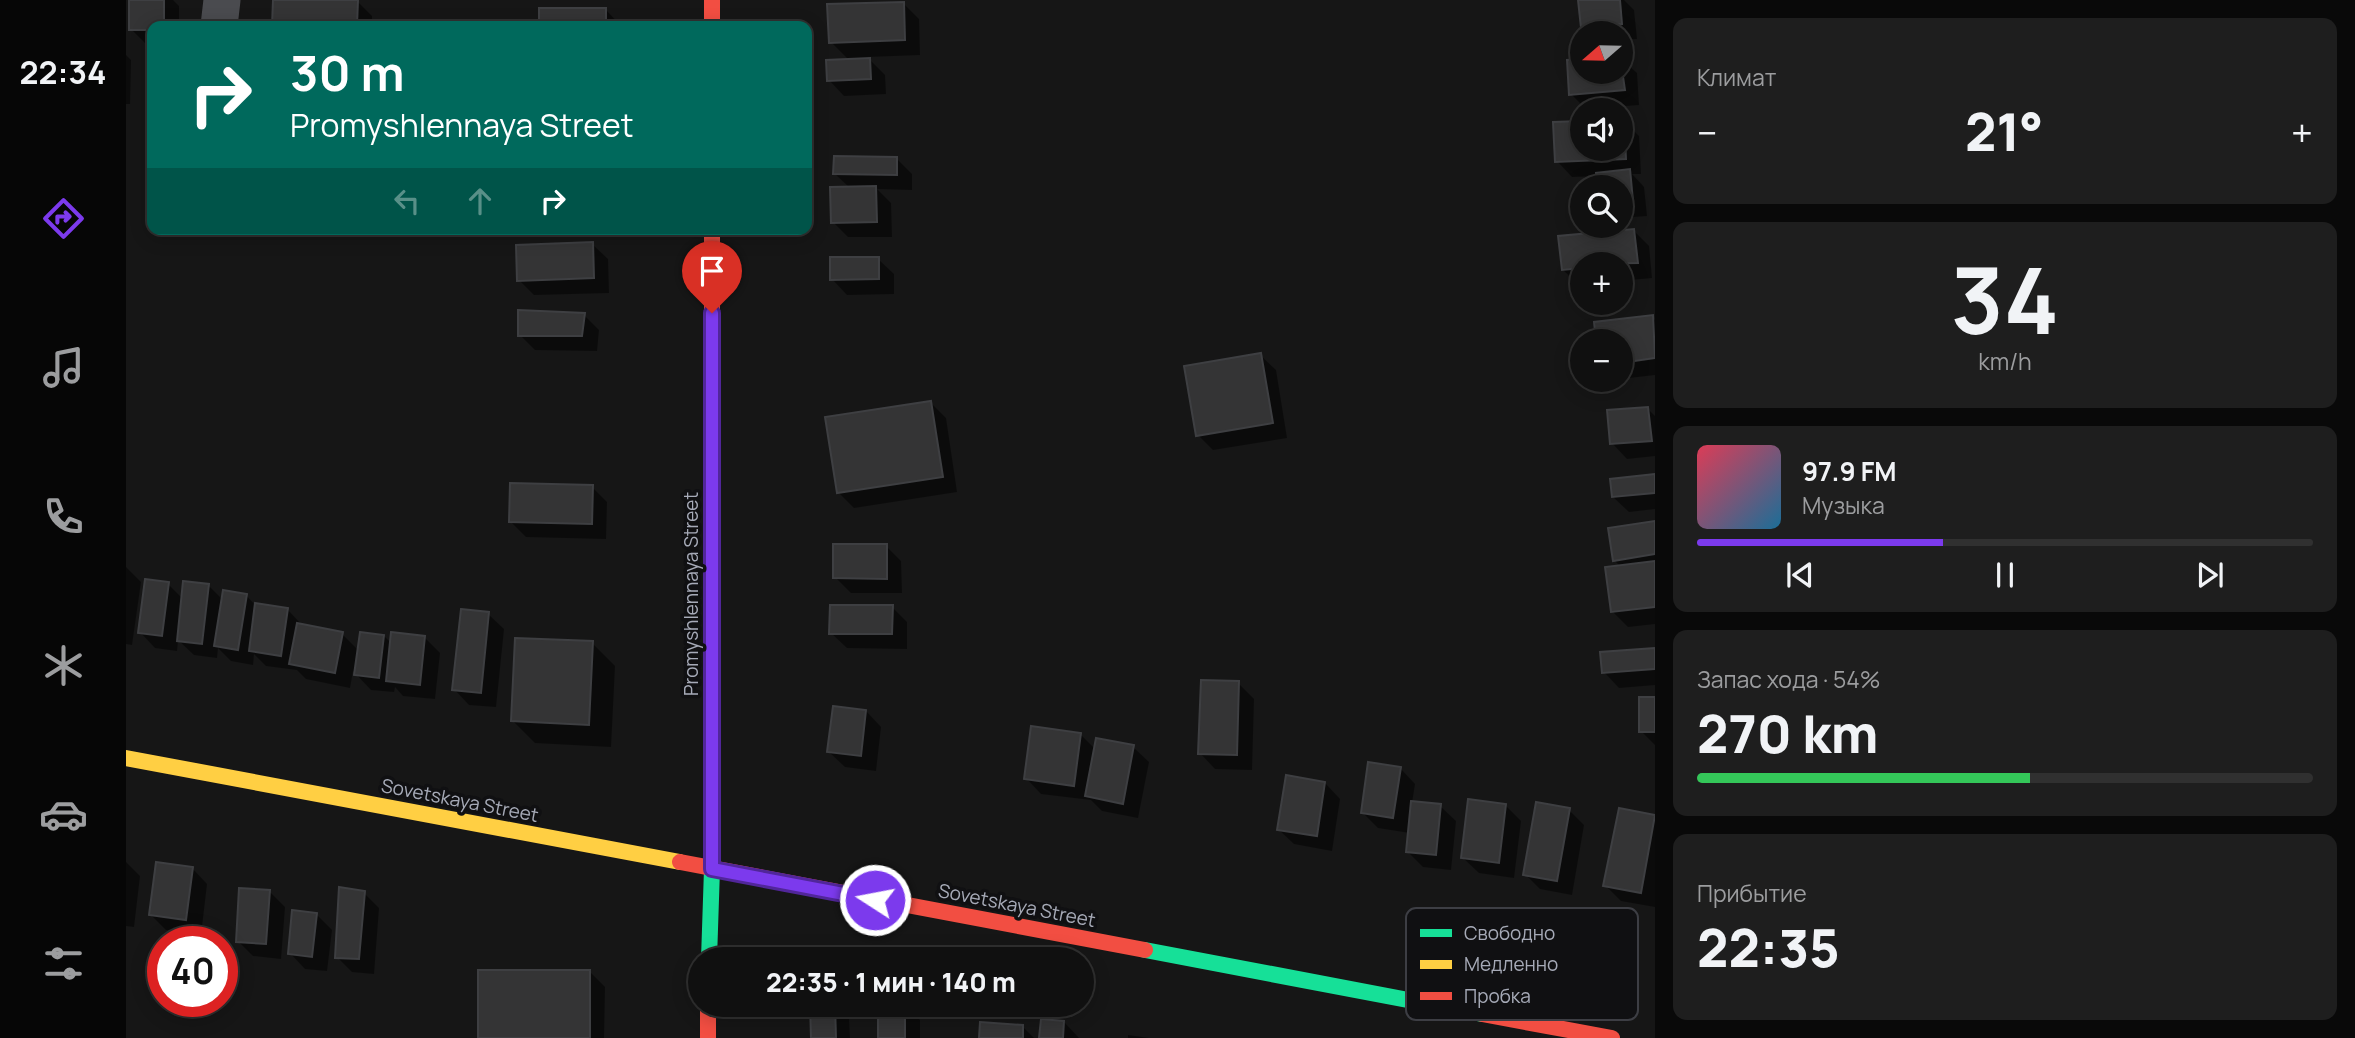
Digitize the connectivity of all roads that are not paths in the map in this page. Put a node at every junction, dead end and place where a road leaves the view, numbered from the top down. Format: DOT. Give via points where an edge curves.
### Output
graph roads {
  1 [pos="222,0"];
  2 [pos="712,0"];
  3 [pos="220,21"];
  4 [pos="712,21"];
  5 [pos="712,235"];
  6 [pos="126,758"];
  7 [pos="712,869"];
  8 [pos="709,947"];
  9 [pos="1406,999"];
  10 [pos="708,1017"];
  11 [pos="1516,1020"];
  12 [pos="708,1038"];
  13 [pos="1612,1038"];
  1 -- 3 [label="street"];
  2 -- 4 [label="street"];
  5 -- 7 [label="street, Promyshlennaya Street"];
  6 -- 7 [label="street, Sovetskaya Street"];
  7 -- 8 [label="street, Promyshlennaya Street"];
  7 -- 9 [label="street, Sovetskaya Street"];
  10 -- 12 [label="street"];
  11 -- 13 [label="street, Sovetskaya Street"];
}
